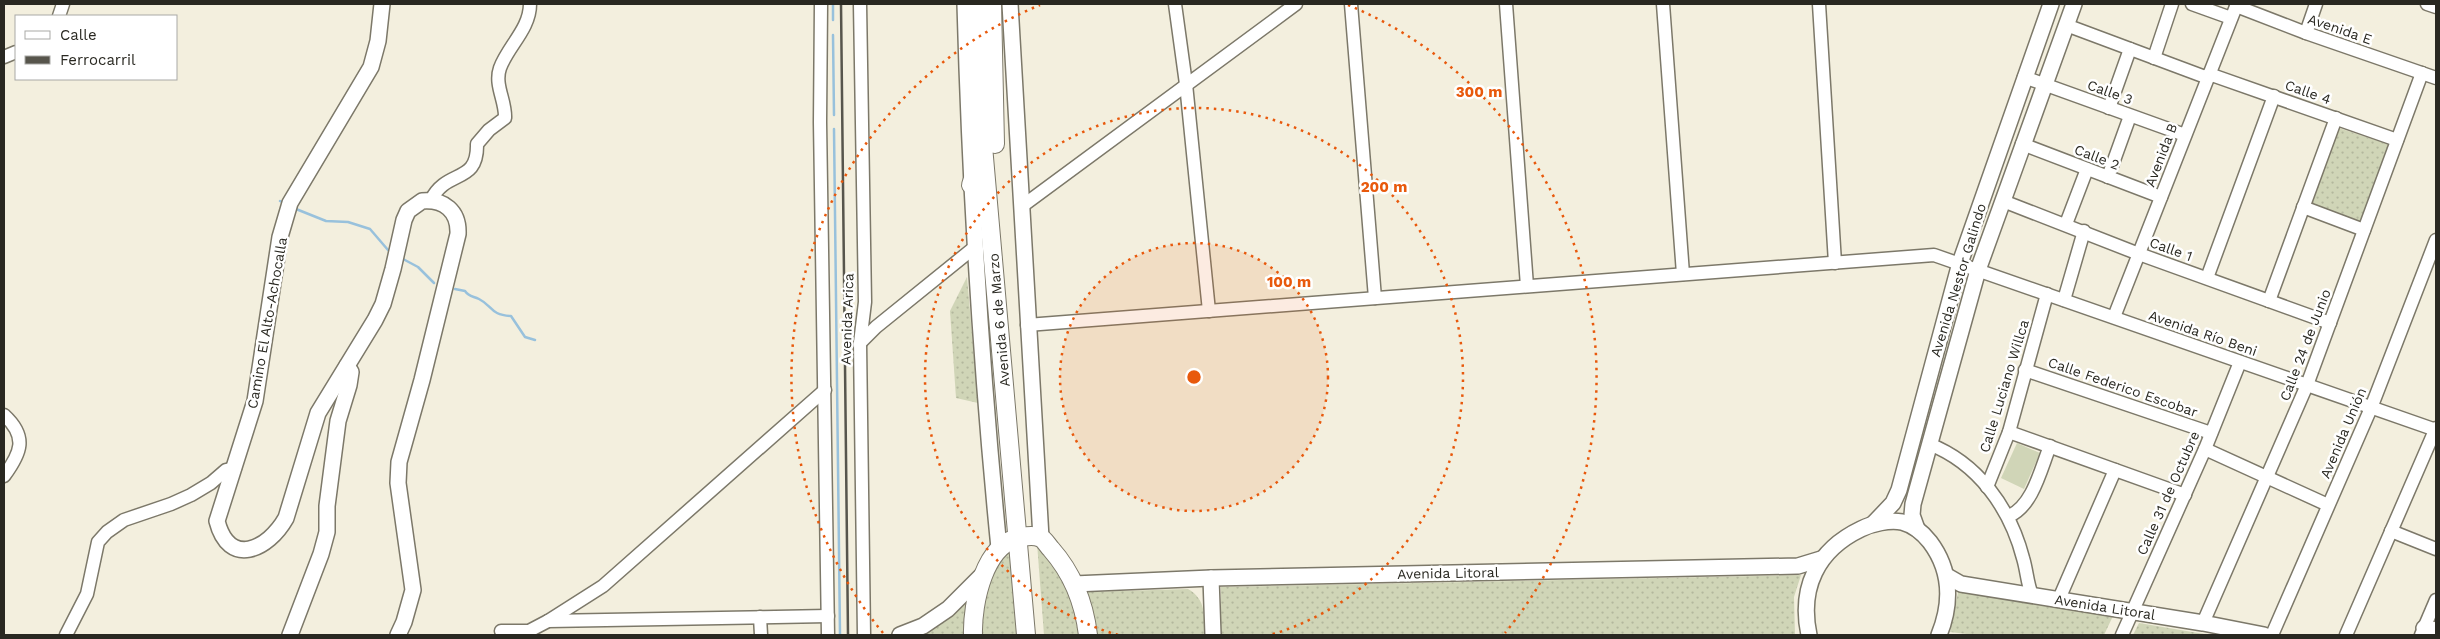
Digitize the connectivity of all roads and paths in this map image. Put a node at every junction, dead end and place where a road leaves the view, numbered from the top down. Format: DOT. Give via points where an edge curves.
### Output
graph roads {
  1 [pos="382,4"];
  2 [pos="530,4"];
  3 [pos="821,4"];
  4 [pos="860,4"];
  5 [pos="965,4"];
  6 [pos="979,4"];
  7 [pos="992,4"];
  8 [pos="1010,4"];
  9 [pos="1175,4"];
  10 [pos="1296,4"];
  11 [pos="1351,4"];
  12 [pos="1506,4"];
  13 [pos="1663,4"];
  14 [pos="1819,4"];
  15 [pos="2051,4"];
  16 [pos="2074,4"];
  17 [pos="2172,4"];
  18 [pos="2192,4"];
  19 [pos="2316,4"];
  20 [pos="2427,4"];
  21 [pos="2436,7"];
  22 [pos="2234,9"];
  23 [pos="2066,25"];
  24 [pos="2306,33"];
  25 [pos="2130,49"];
  26 [pos="2154,58"];
  27 [pos="2422,73"];
  28 [pos="2208,76"];
  29 [pos="2024,77"];
  30 [pos="2436,78"];
  31 [pos="1186,84"];
  32 [pos="2044,84"];
  33 [pos="2274,96"];
  34 [pos="2109,108"];
  35 [pos="2130,116"];
  36 [pos="2336,118"];
  37 [pos="2185,135"];
  38 [pos="2397,140"];
  39 [pos="2022,144"];
  40 [pos="983,146"];
  41 [pos="2087,169"];
  42 [pos="2108,177"];
  43 [pos="971,185"];
  44 [pos="2161,197"];
  45 [pos="431,200"];
  46 [pos="2003,201"];
  47 [pos="1021,206"];
  48 [pos="2303,207"];
  49 [pos="2066,224"];
  50 [pos="2364,230"];
  51 [pos="2084,231"];
  52 [pos="2435,247"];
  53 [pos="975,248"];
  54 [pos="2139,254"];
  55 [pos="1835,263"];
  56 [pos="1960,263"];
  57 [pos="1978,270"];
  58 [pos="1683,274"];
  59 [pos="2207,278"];
  60 [pos="1527,286"];
  61 [pos="2048,294"];
  62 [pos="1375,298"];
  63 [pos="2064,300"];
  64 [pos="2269,301"];
  65 [pos="1209,311"];
  66 [pos="2114,317"];
  67 [pos="2330,323"];
  68 [pos="1028,325"];
  69 [pos="860,343"];
  70 [pos="2240,362"];
  71 [pos="347,366"];
  72 [pos="2025,370"];
  73 [pos="2307,385"];
  74 [pos="825,390"];
  75 [pos="2372,408"];
  76 [pos="4,415"];
  77 [pos="2436,429"];
  78 [pos="2009,432"];
  79 [pos="2210,433"];
  80 [pos="1929,444"];
  81 [pos="2050,446"];
  82 [pos="2205,449"];
  83 [pos="235,468"];
  84 [pos="2115,470"];
  85 [pos="4,476"];
  86 [pos="2268,478"];
  87 [pos="1987,487"];
  88 [pos="2185,495"];
  89 [pos="2328,505"];
  90 [pos="2008,516"];
  91 [pos="1873,524"];
  92 [pos="1917,529"];
  93 [pos="2390,531"];
  94 [pos="1029,537"];
  95 [pos="999,548"];
  96 [pos="2436,549"];
  97 [pos="1821,559"];
  98 [pos="983,574"];
  99 [pos="1947,576"];
  100 [pos="1211,578"];
  101 [pos="1074,584"];
  102 [pos="2032,595"];
  103 [pos="2059,598"];
  104 [pos="2436,600"];
  105 [pos="2132,611"];
  106 [pos="828,616"];
  107 [pos="760,617"];
  108 [pos="548,621"];
  109 [pos="2203,623"];
  110 [pos="501,631"];
  111 [pos="2427,631"];
  112 [pos="66,635"];
  113 [pos="290,635"];
  114 [pos="398,635"];
  115 [pos="761,635"];
  116 [pos="828,635"];
  117 [pos="864,635"];
  118 [pos="900,635"];
  119 [pos="973,635"];
  120 [pos="1026,635"];
  121 [pos="1037,635"];
  122 [pos="1088,635"];
  123 [pos="1212,635"];
  124 [pos="1809,635"];
  125 [pos="1939,635"];
  126 [pos="2122,635"];
  127 [pos="2264,635"];
  128 [pos="2272,635"];
  129 [pos="2346,635"];
  1 -- 83 [label="main road, Camino El Alto-Achocalla" via="371,67 290,203 280,237 255,401"];
  2 -- 45 [label="street" via="520,37 501,67 498,82 506,110 505,118 477,144 477,158 470,170 437,188"];
  3 -- 74 [label="street, Avenida Arica"];
  4 -- 69 [label="street, Avenida Arica" via="864,302"];
  5 -- 43 [label="main road, Avenida 6 de Marzo"];
  6 -- 40 [label="highway, Avenida 6 de Marzo"];
  7 -- 94 [label="highway, Avenida 6 de Marzo" via="995,153"];
  8 -- 47 [label="main road, Avenida 6 de Marzo"];
  9 -- 31 [label="street"];
  10 -- 31 [label="street"];
  11 -- 62 [label="street"];
  12 -- 60 [label="street"];
  13 -- 58 [label="street"];
  14 -- 55 [label="street"];
  15 -- 29 [label="main road, Avenida Nestor Galindo"];
  16 -- 23 [label="main road, Avenida Nestor Galindo"];
  17 -- 26 [label="street"];
  18 -- 22 [label="street, Avenida E"];
  19 -- 24 [label="street"];
  20 -- 21 [label="street"];
  22 -- 24 [label="street, Avenida E"];
  22 -- 28 [label="street, Avenida B"];
  23 -- 25 [label="street, Calle 4"];
  23 -- 32 [label="main road, Avenida Nestor Galindo"];
  24 -- 27 [label="street, Avenida E"];
  25 -- 26 [label="street, Calle 4"];
  25 -- 34 [label="street"];
  26 -- 28 [label="street, Calle 4"];
  27 -- 30 [label="street, Avenida E"];
  27 -- 38 [label="street, Calle 24 de Junio"];
  28 -- 33 [label="street, Calle 4"];
  28 -- 37 [label="street, Avenida B"];
  29 -- 32 [label="street, Calle 3"];
  29 -- 56 [label="main road, Avenida Nestor Galindo"];
  31 -- 47 [label="street"];
  31 -- 65 [label="street"];
  32 -- 34 [label="street, Calle 3"];
  32 -- 39 [label="main road, Avenida Nestor Galindo"];
  33 -- 36 [label="street, Calle 4"];
  33 -- 59 [label="street"];
  34 -- 35 [label="street, Calle 3"];
  35 -- 37 [label="street, Calle 3"];
  35 -- 42 [label="street"];
  36 -- 38 [label="street, Calle 4"];
  36 -- 48 [label="street"];
  37 -- 44 [label="street, Avenida B"];
  38 -- 50 [label="street, Calle 24 de Junio"];
  39 -- 41 [label="street, Calle 2"];
  39 -- 46 [label="main road, Avenida Nestor Galindo"];
  40 -- 43 [label="highway"];
  40 -- 94 [label="highway, Avenida 6 de Marzo"];
  41 -- 42 [label="street, Calle 2"];
  41 -- 49 [label="street"];
  42 -- 44 [label="street, Calle 2"];
  43 -- 53 [label="main road, Avenida 6 de Marzo"];
  44 -- 54 [label="street, Avenida B"];
  45 -- 71 [label="main road, Camino El Alto-Achocalla" via="414,205 404,220 383,304"];
  45 -- 114 [label="main road" via="449,207 459,224 399,462 398,483 413,590"];
  46 -- 49 [label="street, Calle 1"];
  46 -- 57 [label="main road, Avenida Nestor Galindo"];
  47 -- 68 [label="main road, Avenida 6 de Marzo"];
  48 -- 50 [label="street"];
  48 -- 64 [label="street"];
  49 -- 51 [label="street, Calle 1"];
  50 -- 67 [label="street, Calle 24 de Junio"];
  51 -- 54 [label="street, Calle 1"];
  51 -- 63 [label="street"];
  52 -- 75 [label="street, Avenida Unión"];
  53 -- 69 [label="street"];
  53 -- 95 [label="main road, Avenida 6 de Marzo" via="978,317"];
  54 -- 59 [label="street, Calle 1"];
  54 -- 66 [label="street, Avenida B"];
  55 -- 56 [label="street, Avenida Río Beni" via="1934,255"];
  55 -- 58 [label="street, Avenida Río Beni"];
  56 -- 57 [label="street, Avenida Río Beni"];
  56 -- 91 [label="main road, Avenida Nestor Galindo" via="1899,490 1893,503"];
  57 -- 61 [label="street, Avenida Río Beni"];
  57 -- 80 [label="main road, Avenida Nestor Galindo"];
  58 -- 60 [label="street, Avenida Río Beni"];
  59 -- 64 [label="street, Calle 1"];
  60 -- 62 [label="street, Avenida Río Beni"];
  61 -- 63 [label="street, Avenida Río Beni"];
  61 -- 72 [label="street, Calle Luciano Willca"];
  62 -- 65 [label="street, Avenida Río Beni"];
  63 -- 66 [label="street, Avenida Río Beni"];
  64 -- 67 [label="street, Calle 1"];
  65 -- 68 [label="street, Avenida Río Beni"];
  66 -- 70 [label="street, Avenida Río Beni"];
  67 -- 73 [label="street, Calle 24 de Junio"];
  68 -- 94 [label="main road, Avenida 6 de Marzo"];
  69 -- 117 [label="street, Avenida Arica"];
  70 -- 73 [label="street, Avenida Río Beni"];
  70 -- 79 [label="street, Calle 31 de Octubre"];
  71 -- 83 [label="main road, Camino El Alto-Achocalla" via="318,413 286,518 273,537 250,550 233,547 222,538 217,521"];
  71 -- 113 [label="main road" via="351,372 338,421 327,532"];
  72 -- 78 [label="street, Calle Luciano Willca"];
  72 -- 79 [label="street, Calle Federico Escobar"];
  73 -- 75 [label="street, Avenida Río Beni"];
  73 -- 86 [label="street, Calle 24 de Junio"];
  74 -- 106 [label="street, Avenida Arica"];
  74 -- 108 [label="street" via="603,586"];
  75 -- 77 [label="street, Avenida Río Beni"];
  75 -- 89 [label="street, Avenida Unión"];
  76 -- 85 [label="street" via="15,428 20,448"];
  77 -- 93 [label="street"];
  78 -- 81 [label="street"];
  78 -- 87 [label="street, Calle Luciano Willca"];
  79 -- 82 [label="street, Calle 31 de Octubre"];
  80 -- 87 [label="street" via="1963,461"];
  80 -- 92 [label="main road, Avenida Nestor Galindo" via="1913,504 1912,515"];
  81 -- 84 [label="street"];
  81 -- 90 [label="street" via="2026,502"];
  82 -- 86 [label="street"];
  82 -- 88 [label="street, Calle 31 de Octubre"];
  83 -- 112 [label="street" via="226,470 191,495 124,520 107,532 98,542 87,594"];
  84 -- 88 [label="street"];
  84 -- 103 [label="street"];
  86 -- 89 [label="street"];
  86 -- 109 [label="street, Calle 24 de Junio"];
  87 -- 90 [label="street"];
  88 -- 105 [label="street, Calle 31 de Octubre"];
  89 -- 128 [label="street, Avenida Unión"];
  90 -- 102 [label="street" via="2024,560"];
  91 -- 92 [label="main road" via="1904,523"];
  91 -- 97 [label="main road" via="1846,536"];
  92 -- 99 [label="main road" via="1939,553"];
  93 -- 96 [label="street"];
  93 -- 129 [label="street"];
  94 -- 95 [label="highway" via="1008,540"];
  94 -- 101 [label="highway" via="1063,563"];
  94 -- 120 [label="highway, Avenida 6 de Marzo"];
  94 -- 121 [label="highway, Avenida 6 de Marzo"];
  95 -- 98 [label="highway"];
  97 -- 100 [label="main road, Avenida Litoral" via="1798,566"];
  97 -- 124 [label="main road" via="1807,596 1805,613"];
  98 -- 118 [label="main road" via="948,609 923,626"];
  98 -- 119 [label="highway" via="976,599"];
  99 -- 102 [label="main road, Avenida Litoral" via="1961,584"];
  99 -- 125 [label="main road" via="1948,596"];
  100 -- 101 [label="main road, Avenida Litoral"];
  100 -- 123 [label="main road"];
  101 -- 122 [label="highway" via="1085,611"];
  102 -- 103 [label="main road, Avenida Litoral"];
  103 -- 105 [label="main road, Avenida Litoral"];
  104 -- 111 [label="street"];
  105 -- 109 [label="main road, Avenida Litoral"];
  105 -- 126 [label="street, Calle 31 de Octubre"];
  106 -- 107 [label="street"];
  106 -- 116 [label="street, Avenida Arica"];
  107 -- 108 [label="street"];
  107 -- 115 [label="street"];
  108 -- 110 [label="street" via="529,631"];
  109 -- 127 [label="main road, Avenida Litoral"];
}
